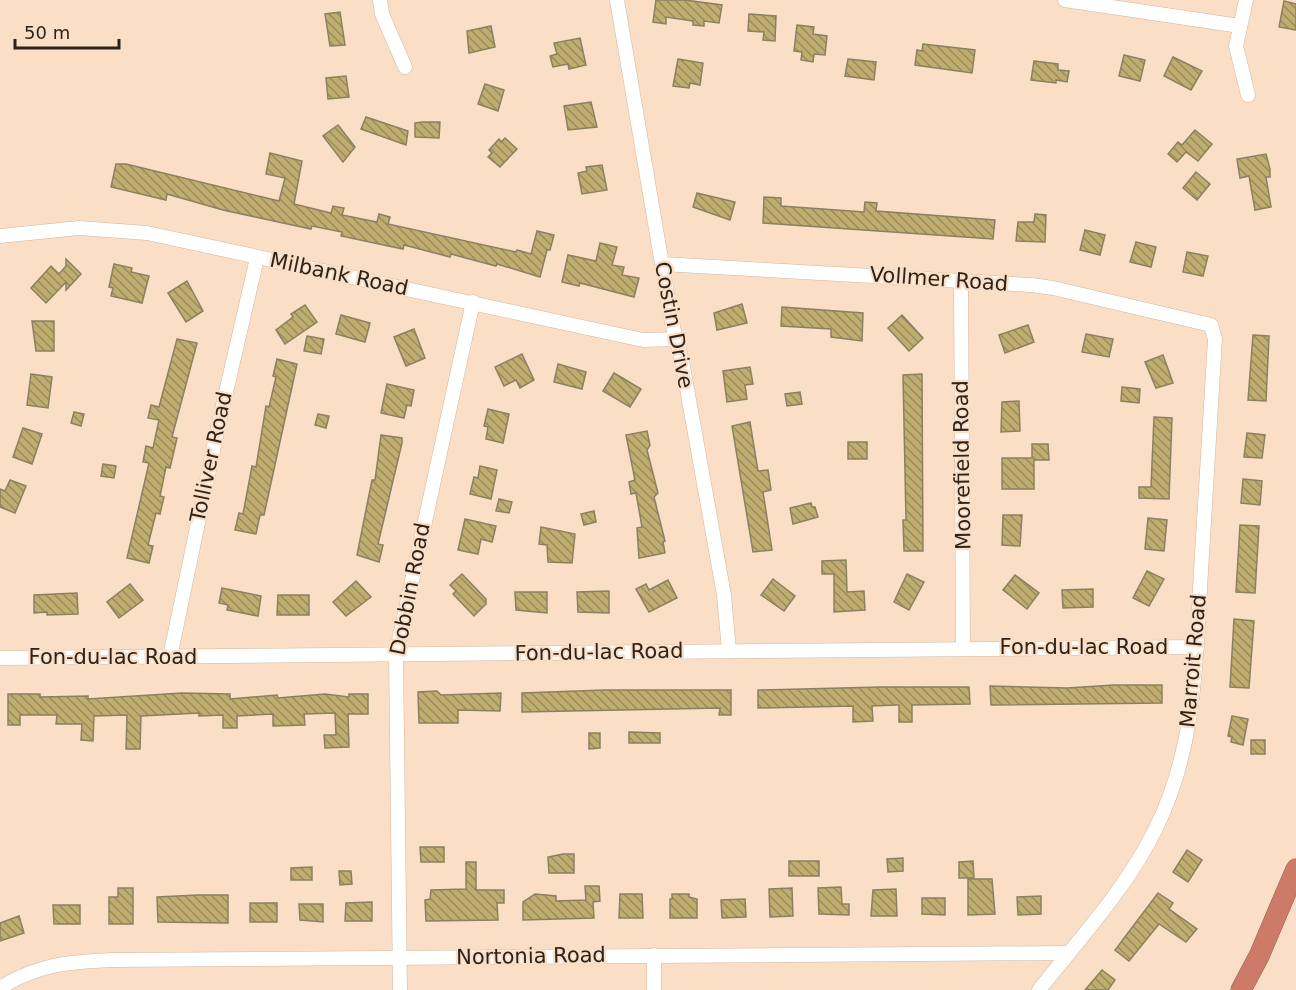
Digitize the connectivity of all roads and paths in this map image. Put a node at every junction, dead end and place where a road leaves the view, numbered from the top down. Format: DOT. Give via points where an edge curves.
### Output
graph roads {
  1 [pos="380,0"];
  2 [pos="617,0"];
  3 [pos="1065,0"];
  4 [pos="1246,0"];
  5 [pos="1240,26"];
  6 [pos="405,67"];
  7 [pos="1248,95"];
  8 [pos="0,236"];
  9 [pos="257,258"];
  10 [pos="662,264"];
  11 [pos="961,281"];
  12 [pos="473,302"];
  13 [pos="1211,325"];
  14 [pos="676,339"];
  15 [pos="1197,647"];
  16 [pos="963,648"];
  17 [pos="729,651"];
  18 [pos="396,654"];
  19 [pos="170,657"];
  20 [pos="0,658"];
  21 [pos="1296,869"];
  22 [pos="1069,953"];
  23 [pos="654,955"];
  24 [pos="400,958"];
  25 [pos="0,988"];
  26 [pos="400,990"];
  27 [pos="654,990"];
  28 [pos="1039,990"];
  29 [pos="1241,990"];
  1 -- 6 [label="street" via="382,15"];
  2 -- 10 [label="street, Costin Drive"];
  3 -- 5 [label="street"];
  4 -- 5 [label="street"];
  5 -- 7 [label="street" via="1237,57"];
  8 -- 9 [label="street, Milbank Road" via="70,228 115,228"];
  9 -- 12 [label="street, Milbank Road"];
  9 -- 19 [label="street, Tolliver Road"];
  10 -- 11 [label="street, Vollmer Road"];
  10 -- 14 [label="street, Costin Drive"];
  11 -- 13 [label="street, Vollmer Road" via="1053,288"];
  11 -- 16 [label="street, Moorefield Road"];
  12 -- 14 [label="street, Milbank Road" via="643,340"];
  12 -- 18 [label="street, Dobbin Road"];
  13 -- 15 [label="street, Marroit Road" via="1215,339"];
  14 -- 17 [label="street, Costin Drive" via="724,596"];
  15 -- 16 [label="street, Fon-du-lac Road"];
  15 -- 22 [label="street, Marroit Road" via="1188,732 1156,828 1131,873"];
  16 -- 17 [label="street, Fon-du-lac Road"];
  17 -- 18 [label="street, Fon-du-lac Road"];
  18 -- 19 [label="street, Fon-du-lac Road"];
  18 -- 24 [label="street, Dobbin Road"];
  19 -- 20 [label="street, Fon-du-lac Road"];
  21 -- 29 [label="highway"];
  22 -- 23 [label="street, Nortonia Road"];
  22 -- 28 [label="street, Marroit Road"];
  23 -- 24 [label="street, Nortonia Road"];
  23 -- 27 [label="street"];
  24 -- 25 [label="street, Nortonia Road" via="78,962 34,970"];
  24 -- 26 [label="street, Dobbin Road"];
}
